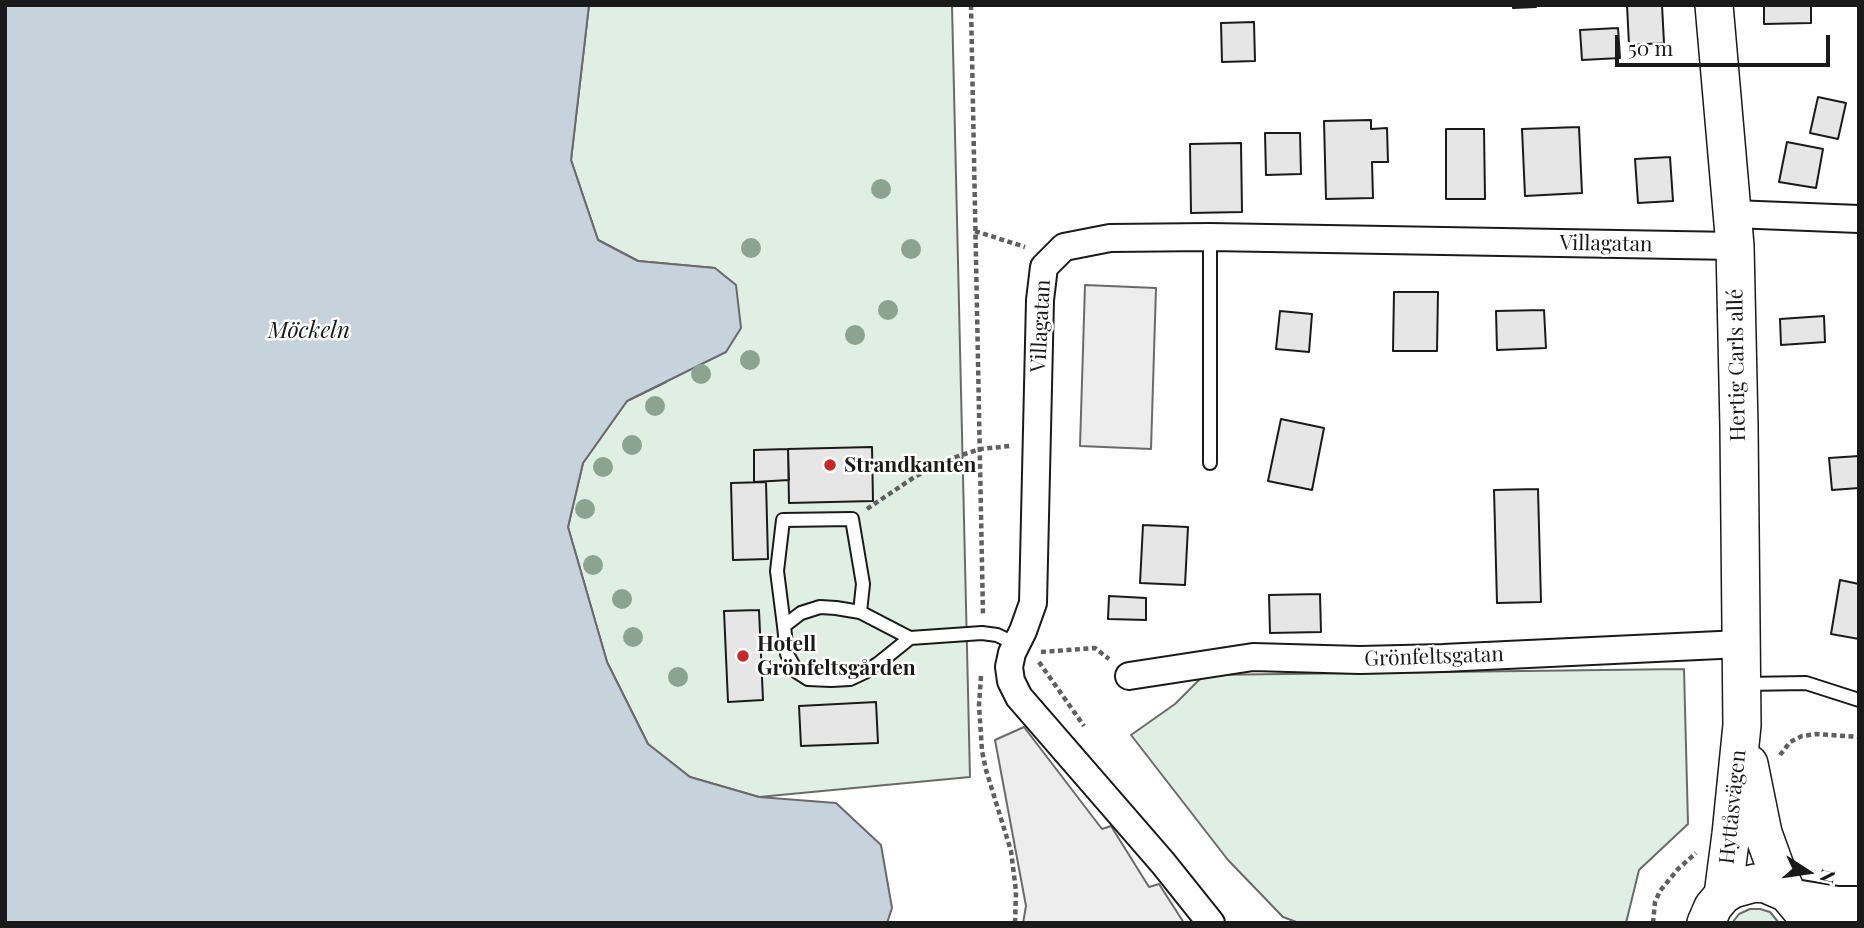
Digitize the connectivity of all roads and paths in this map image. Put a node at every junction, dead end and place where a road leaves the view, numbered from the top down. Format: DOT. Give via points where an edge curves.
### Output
graph roads {
  1 [pos="971,5"];
  2 [pos="1714,5"];
  3 [pos="1859,219"];
  4 [pos="1734,230"];
  5 [pos="975,231"];
  6 [pos="1210,237"];
  7 [pos="1054,257"];
  8 [pos="1037,443"];
  9 [pos="980,449"];
  10 [pos="1210,463"];
  11 [pos="852,519"];
  12 [pos="860,612"];
  13 [pos="784,626"];
  14 [pos="982,633"];
  15 [pos="910,638"];
  16 [pos="1741,644"];
  17 [pos="1023,649"];
  18 [pos="1129,676"];
  19 [pos="1741,684"];
  20 [pos="1859,701"];
  21 [pos="1742,725"];
  22 [pos="1859,737"];
  23 [pos="1776,761"];
  24 [pos="1700,847"];
  25 [pos="1796,905"];
  26 [pos="1859,906"];
  27 [pos="1715,909"];
  28 [pos="1015,923"];
  29 [pos="1212,923"];
  30 [pos="1653,923"];
  1 -- 5 [label="path"];
  2 -- 4 [label="street, Hertig Carls allé"];
  3 -- 4 [label="street, Villagatan"];
  4 -- 6 [label="street, Villagatan"];
  4 -- 16 [label="street, Hertig Carls allé"];
  5 -- 7 [label="path"];
  5 -- 9 [label="path"];
  6 -- 7 [label="street, Villagatan" via="1110,238 1064,247"];
  6 -- 10 [label="lane"];
  7 -- 8 [label="street, Villagatan" via="1044,267 1040,300"];
  8 -- 9 [label="path"];
  8 -- 17 [label="street, Villagatan" via="1033,603 1023,631"];
  9 -- 11 [label="path" via="916,477"];
  9 -- 14 [label="path"];
  11 -- 12 [label="lane" via="863,584"];
  11 -- 13 [label="lane" via="783,520 777,571"];
  12 -- 13 [label="lane" via="820,607 802,612"];
  12 -- 15 [label="lane"];
  13 -- 15 [label="lane" via="787,654 797,672 808,680 850,678 865,672"];
  14 -- 15 [label="lane"];
  14 -- 17 [label="lane" via="997,635"];
  14 -- 28 [label="path" via="982,751 1011,852"];
  16 -- 18 [label="street, Grönfeltsgatan" via="1443,658 1254,657"];
  16 -- 19 [label="street, Hertig Carls allé"];
  17 -- 18 [label="path" via="1095,648"];
  17 -- 29 [label="street, Villagatan" via="1009,667 1019,697"];
  19 -- 20 [label="lane" via="1806,683"];
  19 -- 21 [label="street, Hertig Carls allé"];
  21 -- 25 [label="street, Hyttåsvägen" via="1763,833"];
  21 -- 27 [label="street, Hyttåsvägen" via="1731,834"];
  22 -- 23 [label="path" via="1802,737 1790,742"];
  24 -- 30 [label="path" via="1660,891"];
  25 -- 26 [label="highway"];
  25 -- 27 [label="street" via="1766,884 1755,883 1733,889"];
}
